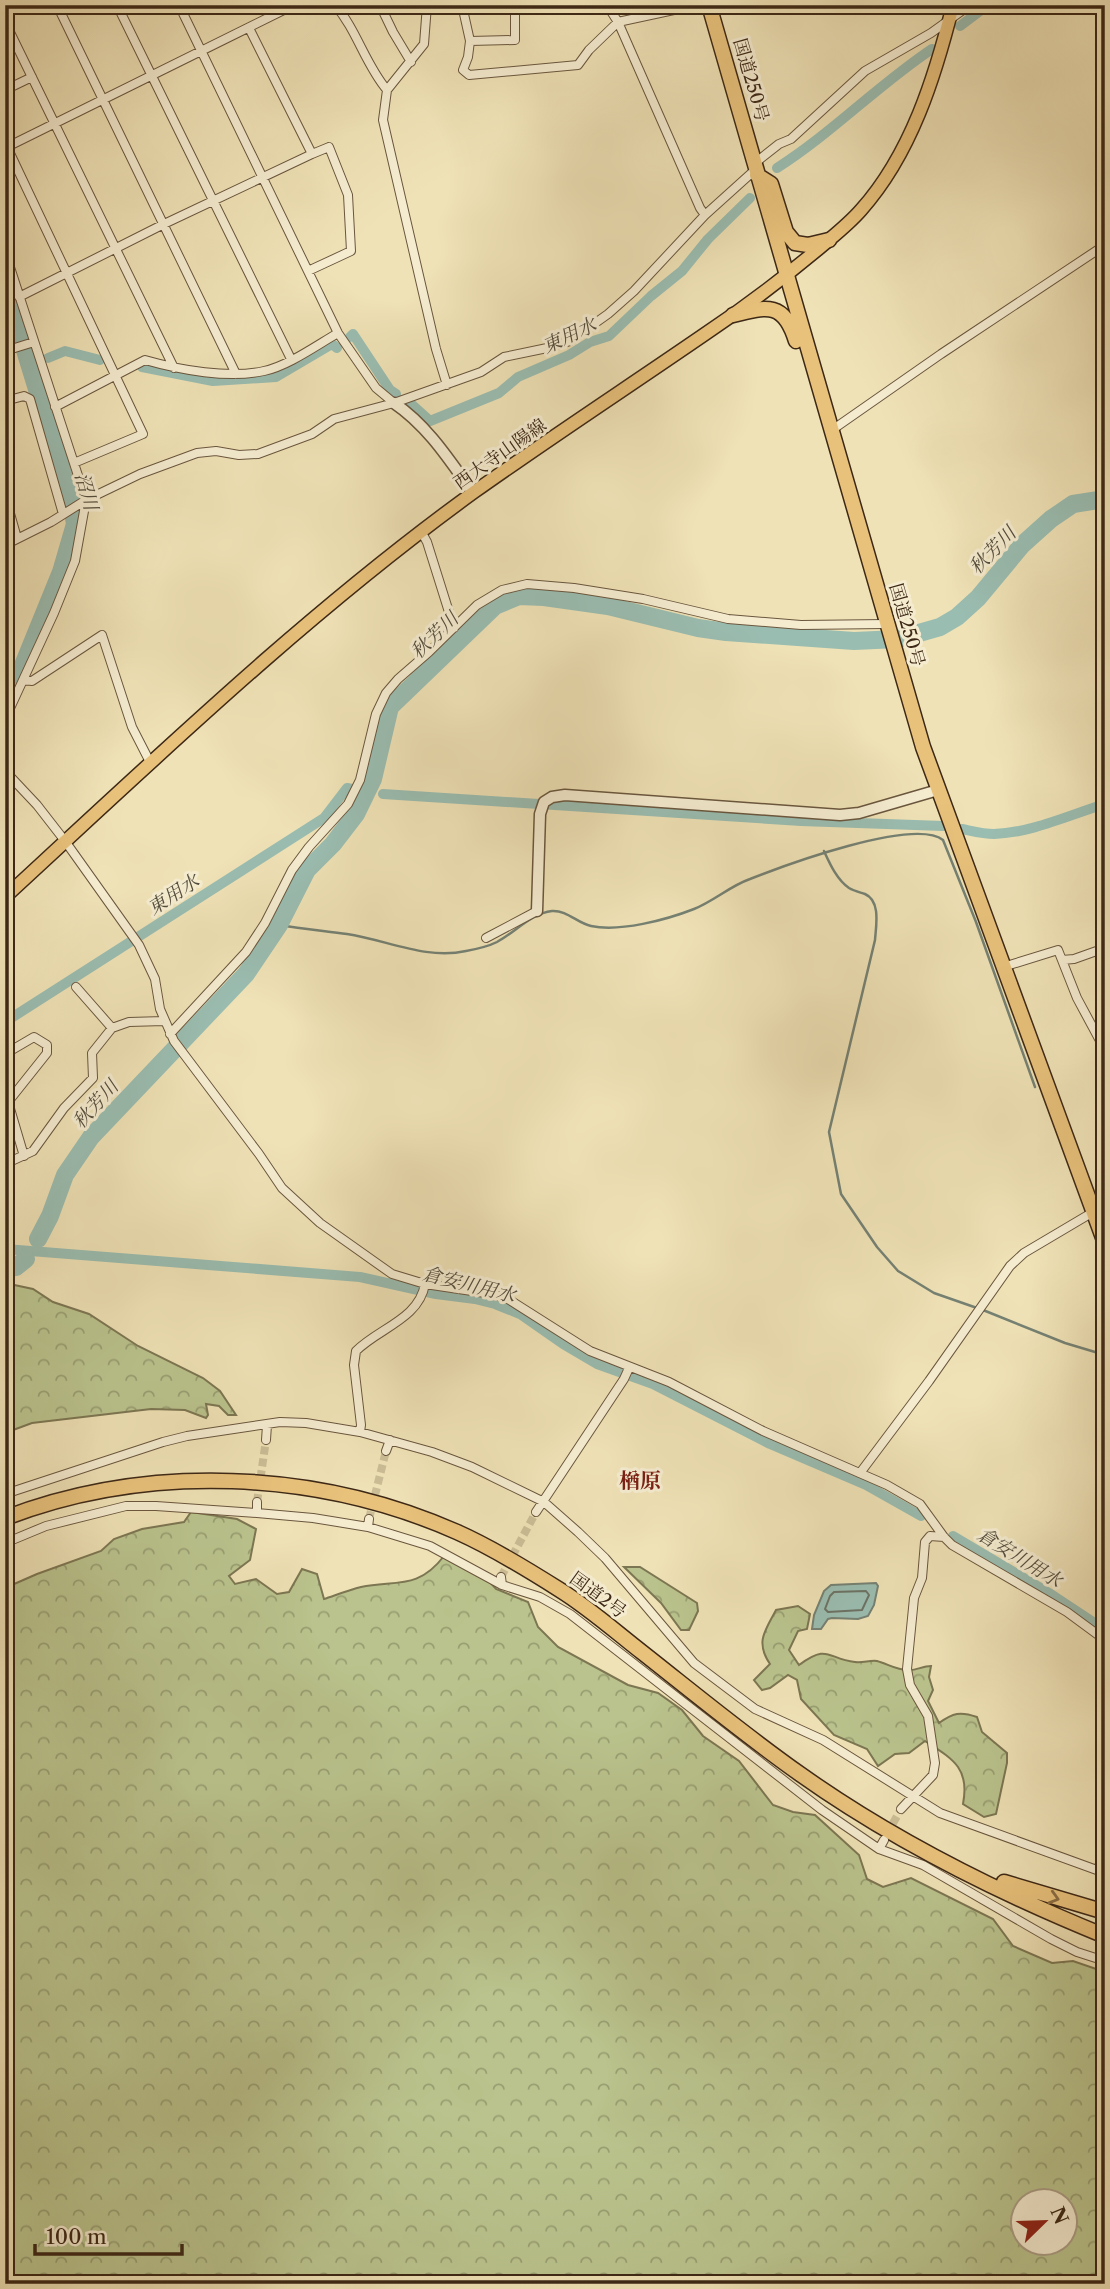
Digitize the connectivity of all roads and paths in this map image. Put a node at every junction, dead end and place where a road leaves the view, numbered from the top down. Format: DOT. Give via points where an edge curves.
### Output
graph roads {
  1 [pos="57,5"];
  2 [pos="117,5"];
  3 [pos="179,5"];
  4 [pos="294,5"];
  5 [pos="335,5"];
  6 [pos="380,5"];
  7 [pos="427,5"];
  8 [pos="462,5"];
  9 [pos="515,5"];
  10 [pos="607,5"];
  11 [pos="697,5"];
  12 [pos="709,5"];
  13 [pos="953,5"];
  14 [pos="970,5"];
  15 [pos="618,22"];
  16 [pos="949,22"];
  17 [pos="6,27"];
  18 [pos="249,28"];
  19 [pos="470,41"];
  20 [pos="202,52"];
  21 [pos="411,62"];
  22 [pos="152,76"];
  23 [pos="33,77"];
  24 [pos="5,90"];
  25 [pos="387,90"];
  26 [pos="104,100"];
  27 [pos="56,124"];
  28 [pos="6,148"];
  29 [pos="312,154"];
  30 [pos="756,169"];
  31 [pos="263,178"];
  32 [pos="215,202"];
  33 [pos="705,215"];
  34 [pos="164,224"];
  35 [pos="829,240"];
  36 [pos="1105,244"];
  37 [pos="117,249"];
  38 [pos="5,252"];
  39 [pos="308,271"];
  40 [pos="68,273"];
  41 [pos="786,276"];
  42 [pos="19,297"];
  43 [pos="733,315"];
  44 [pos="338,334"];
  45 [pos="34,342"];
  46 [pos="5,351"];
  47 [pos="292,359"];
  48 [pos="174,368"];
  49 [pos="236,374"];
  50 [pos="115,376"];
  51 [pos="447,385"];
  52 [pos="823,399"];
  53 [pos="5,401"];
  54 [pos="394,403"];
  55 [pos="55,407"];
  56 [pos="832,430"];
  57 [pos="74,463"];
  58 [pos="473,493"];
  59 [pos="5,496"];
  60 [pos="86,500"];
  61 [pos="63,514"];
  62 [pos="422,533"];
  63 [pos="18,538"];
  64 [pos="5,545"];
  65 [pos="887,626"];
  66 [pos="454,628"];
  67 [pos="24,680"];
  68 [pos="5,719"];
  69 [pos="151,764"];
  70 [pos="5,771"];
  71 [pos="938,790"];
  72 [pos="65,841"];
  73 [pos="5,897"];
  74 [pos="537,911"];
  75 [pos="486,938"];
  76 [pos="1105,948"];
  77 [pos="1062,960"];
  78 [pos="1003,967"];
  79 [pos="76,987"];
  80 [pos="164,1021"];
  81 [pos="112,1028"];
  82 [pos="172,1038"];
  83 [pos="1105,1050"];
  84 [pos="5,1054"];
  85 [pos="24,1156"];
  86 [pos="5,1164"];
  87 [pos="1099,1209"];
  88 [pos="1105,1243"];
  89 [pos="424,1289"];
  90 [pos="627,1372"];
  91 [pos="267,1425"];
  92 [pos="360,1432"];
  93 [pos="265,1440"];
  94 [pos="390,1440"];
  95 [pos="386,1451"];
  96 [pos="860,1473"];
  97 [pos="5,1494"];
  98 [pos="257,1502"];
  99 [pos="544,1502"];
  100 [pos="536,1512"];
  101 [pos="257,1513"];
  102 [pos="5,1518"];
  103 [pos="944,1537"];
  104 [pos="5,1543"];
  105 [pos="1105,1640"];
  106 [pos="912,1797"];
  107 [pos="901,1809"];
  108 [pos="884,1840"];
  109 [pos="879,1849"];
  110 [pos="1105,1855"];
  111 [pos="943,1861"];
  112 [pos="1101,1872"];
  113 [pos="1105,1912"];
  114 [pos="1089,1930"];
  115 [pos="1105,1937"];
  116 [pos="1105,1946"];
  117 [pos="1105,1961"];
  1 -- 26 [label="street"];
  2 -- 22 [label="street"];
  3 -- 20 [label="street"];
  4 -- 18 [label="street"];
  5 -- 25 [label="street"];
  6 -- 21 [label="street"];
  7 -- 21 [label="street" via="424,44"];
  8 -- 19 [label="street"];
  9 -- 19 [label="street" via="515,40"];
  10 -- 15 [label="street"];
  11 -- 15 [label="street"];
  12 -- 30 [label="highway, 国道250号"];
  13 -- 16 [label="main road, 西大寺山陽線"];
  14 -- 16 [label="street"];
  15 -- 19 [label="street" via="578,65 469,75 463,70"];
  15 -- 33 [label="street"];
  16 -- 30 [label="street" via="865,71"];
  16 -- 35 [label="main road, 西大寺山陽線" via="900,157 862,209"];
  17 -- 23 [label="street"];
  18 -- 20 [label="street"];
  18 -- 29 [label="street"];
  20 -- 22 [label="street"];
  20 -- 31 [label="street"];
  21 -- 25 [label="street"];
  22 -- 26 [label="street"];
  22 -- 32 [label="street"];
  23 -- 24 [label="street"];
  23 -- 27 [label="street"];
  25 -- 51 [label="street" via="383,120"];
  26 -- 27 [label="street"];
  26 -- 34 [label="street"];
  27 -- 28 [label="street"];
  27 -- 37 [label="street"];
  28 -- 40 [label="street"];
  29 -- 31 [label="street"];
  29 -- 39 [label="street" via="329,146 348,195 351,251"];
  30 -- 33 [label="street"];
  30 -- 35 [label="highway" via="771,184 786,233 795,243"];
  30 -- 41 [label="highway, 国道250号"];
  31 -- 32 [label="street"];
  31 -- 39 [label="street"];
  32 -- 34 [label="street"];
  32 -- 47 [label="street"];
  33 -- 51 [label="street" via="634,290 570,341 504,357"];
  34 -- 37 [label="street"];
  34 -- 49 [label="street"];
  35 -- 41 [label="main road, 西大寺山陽線"];
  36 -- 56 [label="street"];
  37 -- 40 [label="street"];
  37 -- 48 [label="street"];
  38 -- 42 [label="street"];
  39 -- 44 [label="street"];
  40 -- 42 [label="street"];
  40 -- 50 [label="street"];
  41 -- 43 [label="main road, 西大寺山陽線"];
  41 -- 52 [label="highway, 国道250号"];
  42 -- 45 [label="street"];
  43 -- 52 [label="highway" via="765,307 783,315 793,329 807,376"];
  43 -- 58 [label="main road, 西大寺山陽線"];
  44 -- 47 [label="street"];
  44 -- 54 [label="street" via="376,388"];
  45 -- 46 [label="street"];
  45 -- 55 [label="street"];
  47 -- 49 [label="street" via="266,371"];
  48 -- 49 [label="street"];
  48 -- 50 [label="street" via="145,360"];
  50 -- 55 [label="street"];
  50 -- 57 [label="street" via="143,434"];
  51 -- 54 [label="street"];
  52 -- 56 [label="highway, 国道250号"];
  53 -- 61 [label="street" via="23,396 30,399"];
  54 -- 58 [label="street" via="409,412 431,437"];
  54 -- 60 [label="street" via="334,419 312,434 258,454 197,453"];
  55 -- 57 [label="street"];
  56 -- 65 [label="highway, 国道250号"];
  57 -- 60 [label="street"];
  58 -- 62 [label="main road, 西大寺山陽線"];
  59 -- 63 [label="street"];
  60 -- 61 [label="street"];
  60 -- 67 [label="street" via="75,561"];
  61 -- 63 [label="street"];
  62 -- 66 [label="street"];
  62 -- 69 [label="main road, 西大寺山陽線" via="304,626"];
  63 -- 64 [label="street"];
  65 -- 66 [label="street" via="728,619 643,600 527,584 488,596"];
  65 -- 71 [label="highway, 国道250号"];
  66 -- 82 [label="street" via="386,693 376,714 360,780 348,804 292,870 246,952"];
  67 -- 68 [label="street"];
  67 -- 69 [label="street" via="32,681 102,635 132,727"];
  69 -- 72 [label="main road, 西大寺山陽線"];
  70 -- 72 [label="street"];
  71 -- 74 [label="street" via="840,815 552,797 544,802 540,814"];
  71 -- 78 [label="highway, 国道250号"];
  72 -- 73 [label="main road, 西大寺山陽線"];
  72 -- 80 [label="street" via="136,941 155,979"];
  74 -- 75 [label="street"];
  76 -- 77 [label="street"];
  77 -- 78 [label="street" via="1058,950"];
  77 -- 83 [label="street"];
  78 -- 87 [label="highway, 国道250号"];
  79 -- 81 [label="street"];
  80 -- 81 [label="street" via="129,1022"];
  80 -- 82 [label="street"];
  81 -- 85 [label="street" via="92,1053 93,1078"];
  82 -- 89 [label="street" via="295,1201 379,1267"];
  84 -- 85 [label="street" via="34,1037 47,1045 47,1053 8,1102"];
  85 -- 86 [label="street"];
  87 -- 88 [label="highway, 国道250号"];
  87 -- 96 [label="street" via="1017,1259"];
  89 -- 90 [label="street" via="508,1299"];
  89 -- 92 [label="street" via="414,1308 356,1351"];
  90 -- 96 [label="street" via="669,1382 763,1432"];
  90 -- 99 [label="street"];
  91 -- 92 [label="street" via="306,1423"];
  91 -- 93 [label="street"];
  91 -- 97 [label="street" via="163,1442"];
  92 -- 94 [label="street"];
  94 -- 95 [label="street"];
  94 -- 99 [label="street" via="472,1467"];
  96 -- 103 [label="street" via="920,1504"];
  98 -- 101 [label="street"];
  99 -- 100 [label="street"];
  99 -- 106 [label="street" via="605,1558 709,1677 755,1709 823,1740"];
  101 -- 104 [label="street" via="126,1506 46,1526"];
  101 -- 109 [label="street" via="369,1523 540,1597 570,1614"];
  102 -- 111 [label="highway, 国道2号" via="85,1493 202,1481 306,1489 411,1514 458,1532 562,1591 802,1775"];
  103 -- 105 [label="street"];
  103 -- 106 [label="street" via="927,1537 922,1578 914,1598 907,1669 910,1685 928,1716 935,1763 933,1774"];
  106 -- 107 [label="street"];
  106 -- 112 [label="street" via="940,1813"];
  108 -- 109 [label="street"];
  109 -- 117 [label="street" via="923,1865 1051,1939"];
  110 -- 112 [label="street"];
  111 -- 113 [label="highway, one-way"];
  111 -- 114 [label="highway, 国道2号"];
  114 -- 115 [label="highway, 国道2号"];
  114 -- 116 [label="highway"];
}
